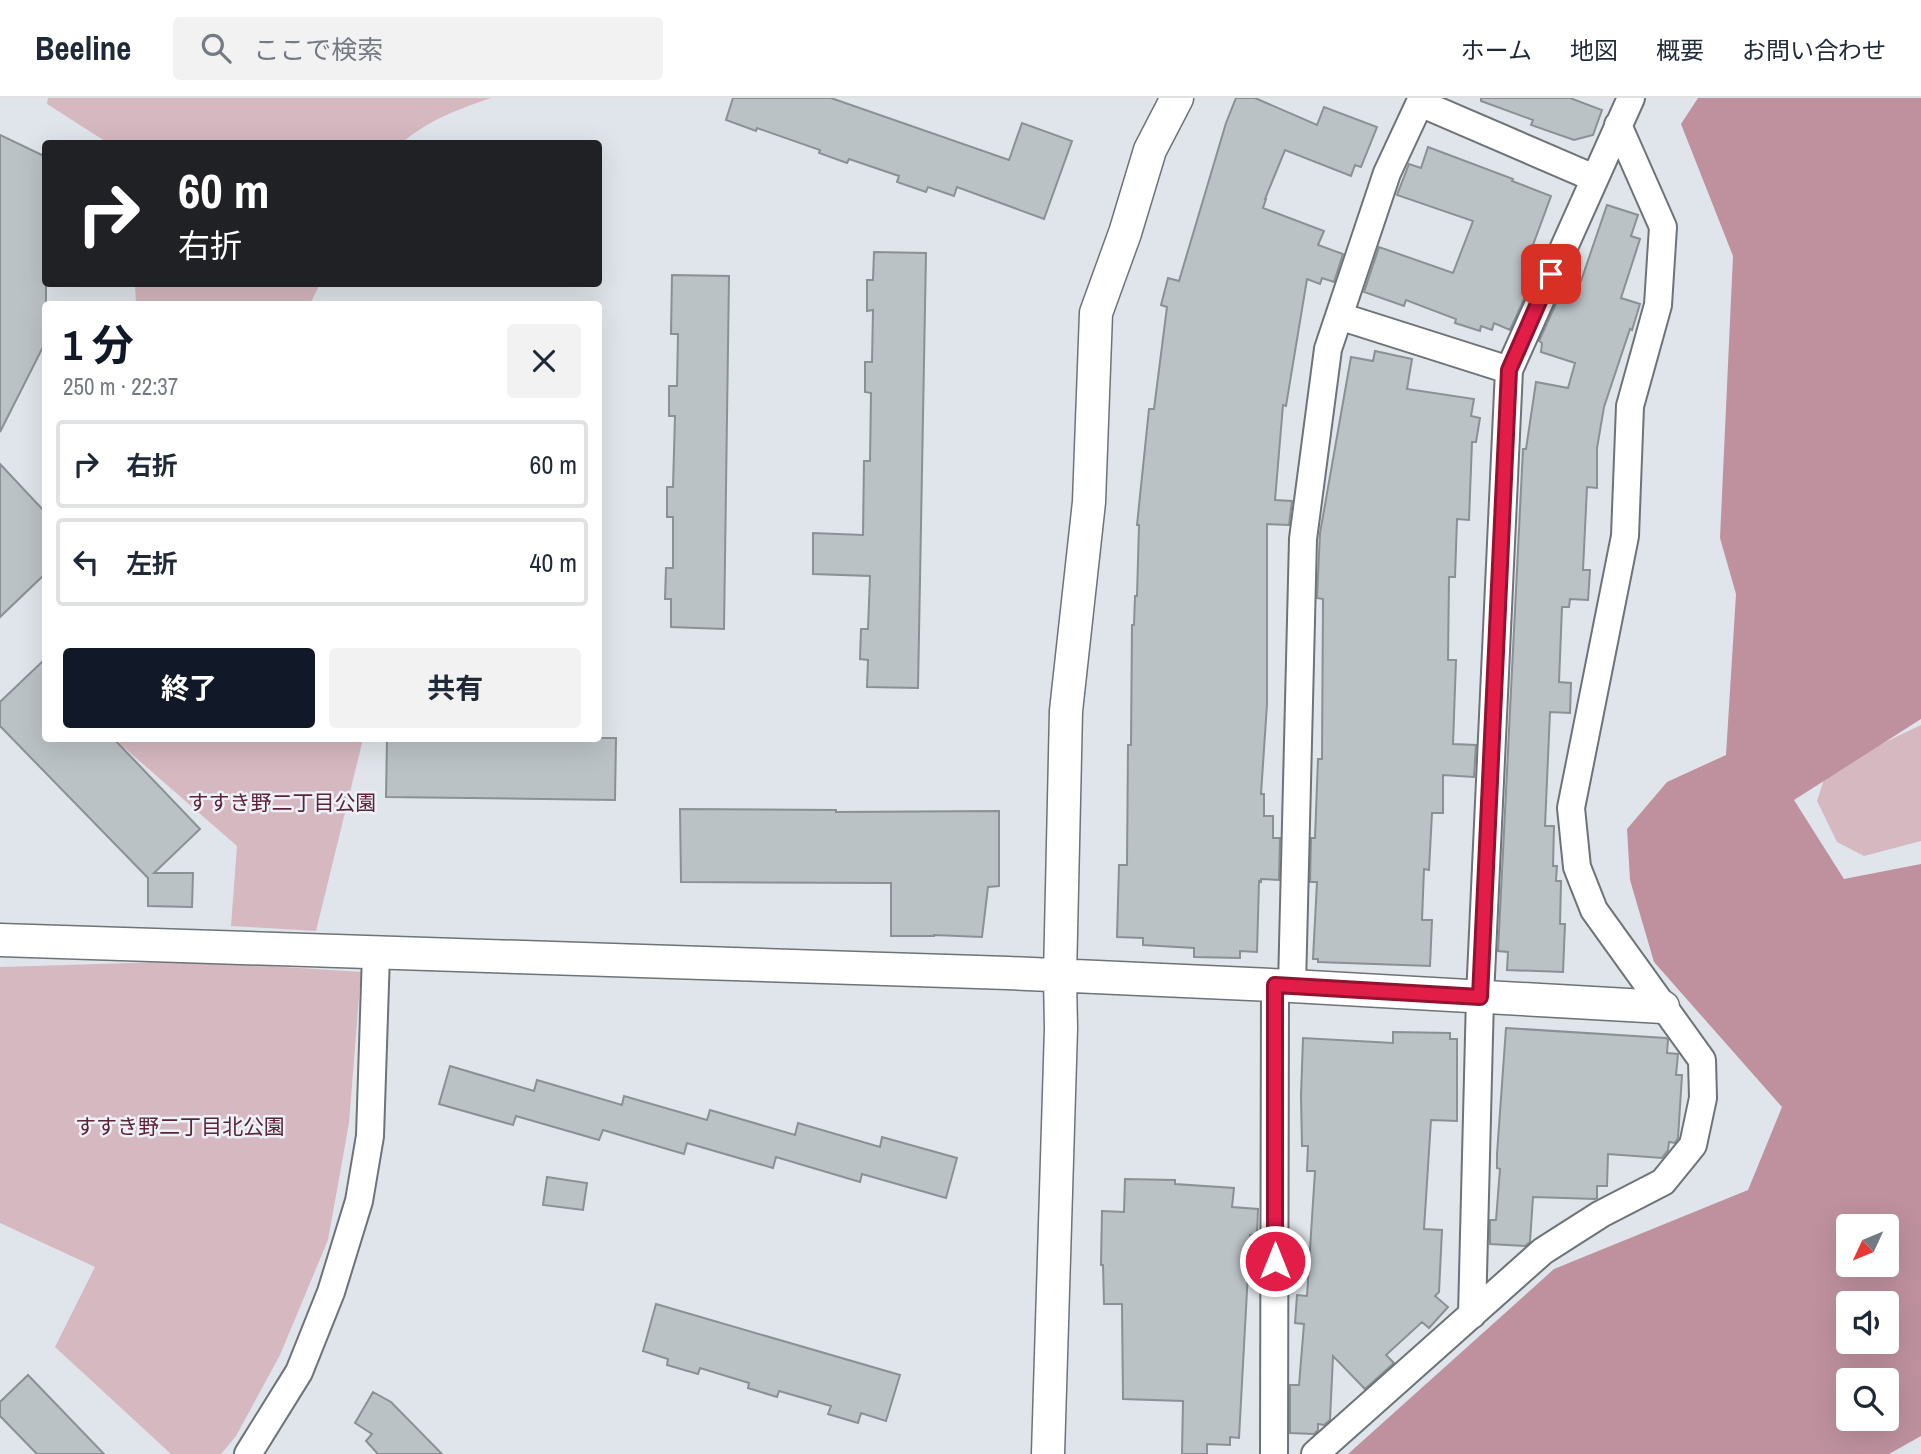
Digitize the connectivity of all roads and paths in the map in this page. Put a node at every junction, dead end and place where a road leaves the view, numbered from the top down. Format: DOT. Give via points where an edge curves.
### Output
graph roads {
  1 [pos="1177,98"];
  2 [pos="1631,98"];
  3 [pos="1421,100"];
  4 [pos="1618,125"];
  5 [pos="1594,178"];
  6 [pos="1339,316"];
  7 [pos="1509,370"];
  8 [pos="0,940"];
  9 [pos="376,954"];
  10 [pos="1060,977"];
  11 [pos="1283,985"];
  12 [pos="1480,997"];
  13 [pos="1663,1007"];
  14 [pos="1472,1315"];
  15 [pos="248,1454"];
  16 [pos="1048,1454"];
  17 [pos="1274,1454"];
  18 [pos="1315,1454"];
  1 -- 10 [label="street" via="1150,150 1097,313 1089,502 1066,711"];
  2 -- 4 [label="street"];
  3 -- 5 [label="street"];
  3 -- 6 [label="street" via="1387,173"];
  4 -- 5 [label="street"];
  4 -- 13 [label="street" via="1663,227 1658,305 1630,406 1625,536 1571,808 1577,867 1594,910"];
  5 -- 7 [label="street"];
  6 -- 7 [label="street"];
  6 -- 11 [label="street" via="1328,349 1303,540"];
  7 -- 12 [label="street"];
  8 -- 9 [label="street"];
  9 -- 10 [label="street"];
  9 -- 15 [label="street" via="370,1136 359,1201 331,1292 299,1372"];
  10 -- 11 [label="street"];
  10 -- 16 [label="street"];
  11 -- 12 [label="street"];
  11 -- 17 [label="street"];
  12 -- 13 [label="street"];
  12 -- 14 [label="street"];
  13 -- 14 [label="street" via="1702,1060 1703,1098 1693,1145 1663,1182 1543,1251"];
  14 -- 18 [label="street"];
}
